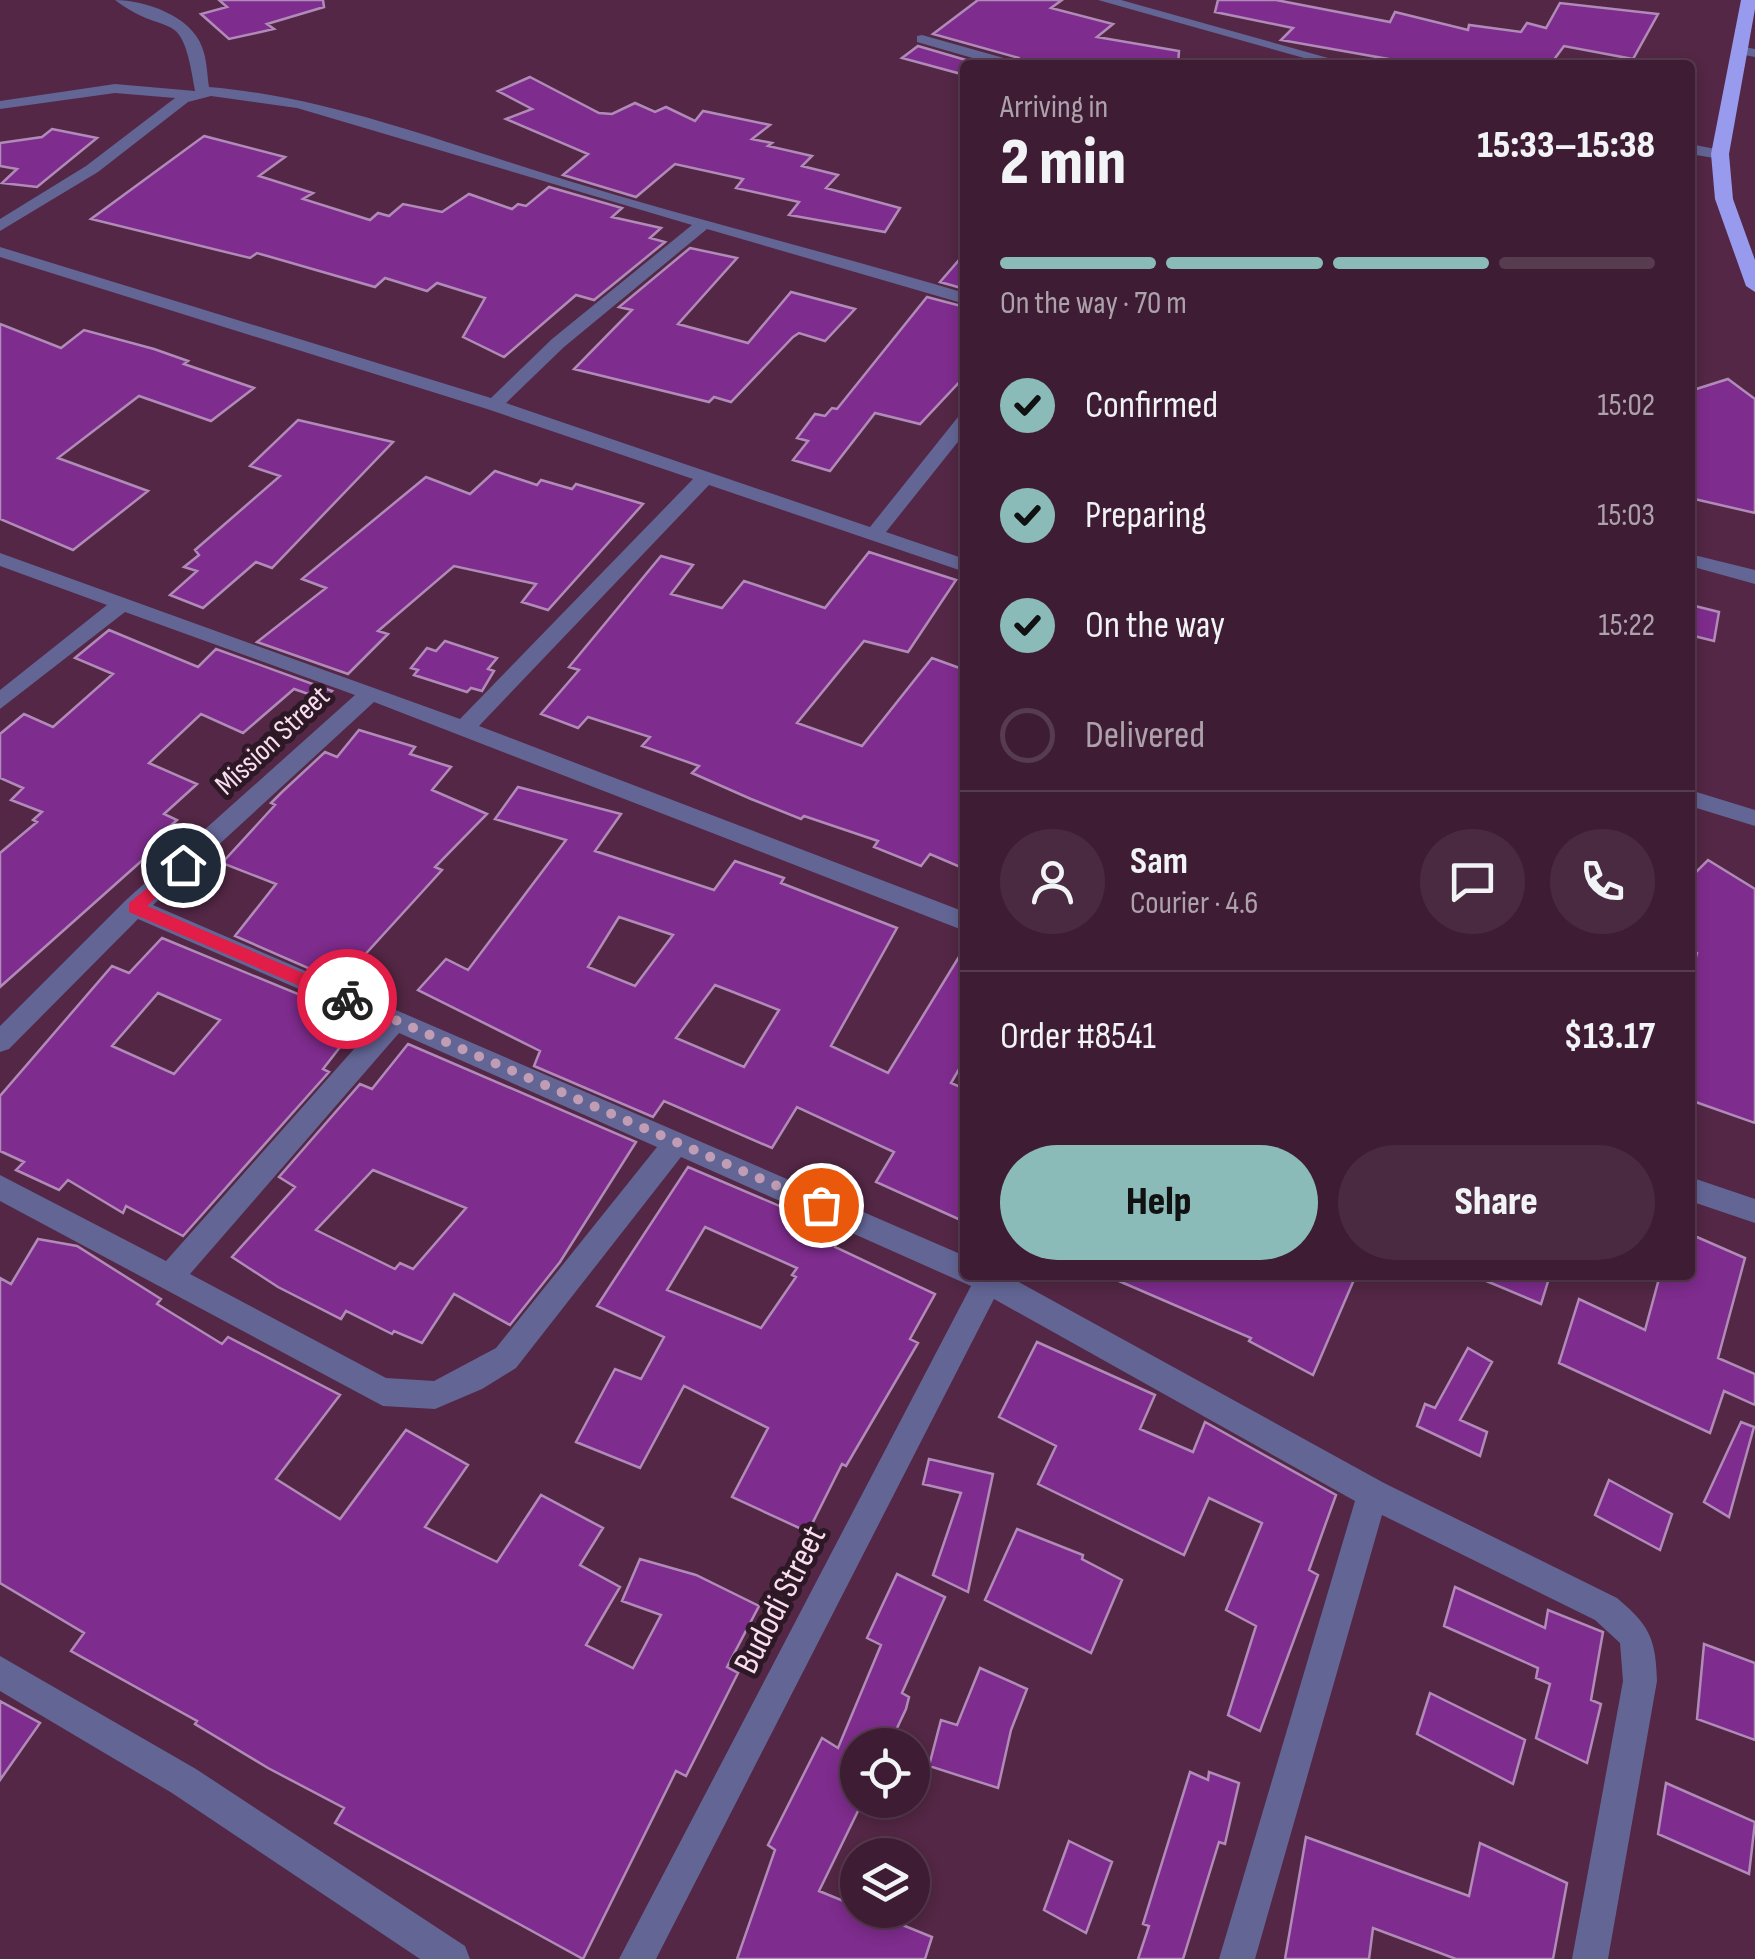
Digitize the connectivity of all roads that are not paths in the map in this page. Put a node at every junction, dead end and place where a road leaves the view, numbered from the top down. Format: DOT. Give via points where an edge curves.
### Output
graph roads {
  1 [pos="122,0"];
  2 [pos="1105,0"];
  3 [pos="1749,0"];
  4 [pos="922,40"];
  5 [pos="1747,52"];
  6 [pos="995,60"];
  7 [pos="1318,60"];
  8 [pos="195,94"];
  9 [pos="0,105"];
  10 [pos="1695,149"];
  11 [pos="1720,154"];
  12 [pos="704,223"];
  13 [pos="0,226"];
  14 [pos="0,252"];
  15 [pos="1755,286"];
  16 [pos="960,298"];
  17 [pos="494,405"];
  18 [pos="960,427"];
  19 [pos="704,479"];
  20 [pos="873,536"];
  21 [pos="0,559"];
  22 [pos="1695,561"];
  23 [pos="960,564"];
  24 [pos="1755,577"];
  25 [pos="122,604"];
  26 [pos="371,694"];
  27 [pos="0,701"];
  28 [pos="463,729"];
  29 [pos="1695,800"];
  30 [pos="1755,818"];
  31 [pos="135,908"];
  32 [pos="960,920"];
  33 [pos="395,1020"];
  34 [pos="0,1042"];
  35 [pos="677,1142"];
  36 [pos="0,1187"];
  37 [pos="1695,1191"];
  38 [pos="1755,1211"];
  39 [pos="960,1266"];
  40 [pos="171,1276"];
  41 [pos="978,1280"];
  42 [pos="990,1280"];
  43 [pos="1373,1494"];
  44 [pos="0,1672"];
  45 [pos="452,1959"];
  46 [pos="637,1959"];
  47 [pos="1237,1959"];
  48 [pos="1590,1959"];
  1 -- 8 [label="street" via="182,26 195,46"];
  2 -- 7 [label="street" via="1261,50"];
  3 -- 5 [label="highway"];
  4 -- 6 [label="street"];
  5 -- 11 [label="highway"];
  8 -- 9 [label="street" via="118,86"];
  8 -- 12 [label="street" via="300,104"];
  8 -- 13 [label="street"];
  10 -- 11 [label="street"];
  11 -- 15 [label="highway" via="1724,199"];
  12 -- 16 [label="street"];
  12 -- 17 [label="street"];
  14 -- 17 [label="street"];
  17 -- 19 [label="street"];
  18 -- 20 [label="street"];
  19 -- 20 [label="street"];
  19 -- 28 [label="street"];
  20 -- 23 [label="street"];
  21 -- 25 [label="street"];
  22 -- 24 [label="street"];
  25 -- 26 [label="street"];
  25 -- 27 [label="street"];
  26 -- 28 [label="street"];
  26 -- 31 [label="street, Mission Street"];
  28 -- 32 [label="street"];
  29 -- 30 [label="street"];
  31 -- 33 [label="street"];
  31 -- 34 [label="street, Mission Street"];
  33 -- 35 [label="street"];
  33 -- 40 [label="street"];
  35 -- 39 [label="street"];
  35 -- 40 [label="street" via="506,1358 435,1395 383,1392"];
  36 -- 40 [label="street"];
  37 -- 38 [label="street"];
  41 -- 46 [label="street, Budodi Street"];
  42 -- 43 [label="street"];
  43 -- 47 [label="street"];
  43 -- 48 [label="street" via="1577,1592 1634,1634 1640,1681"];
  44 -- 45 [label="street" via="184,1782"];
}
